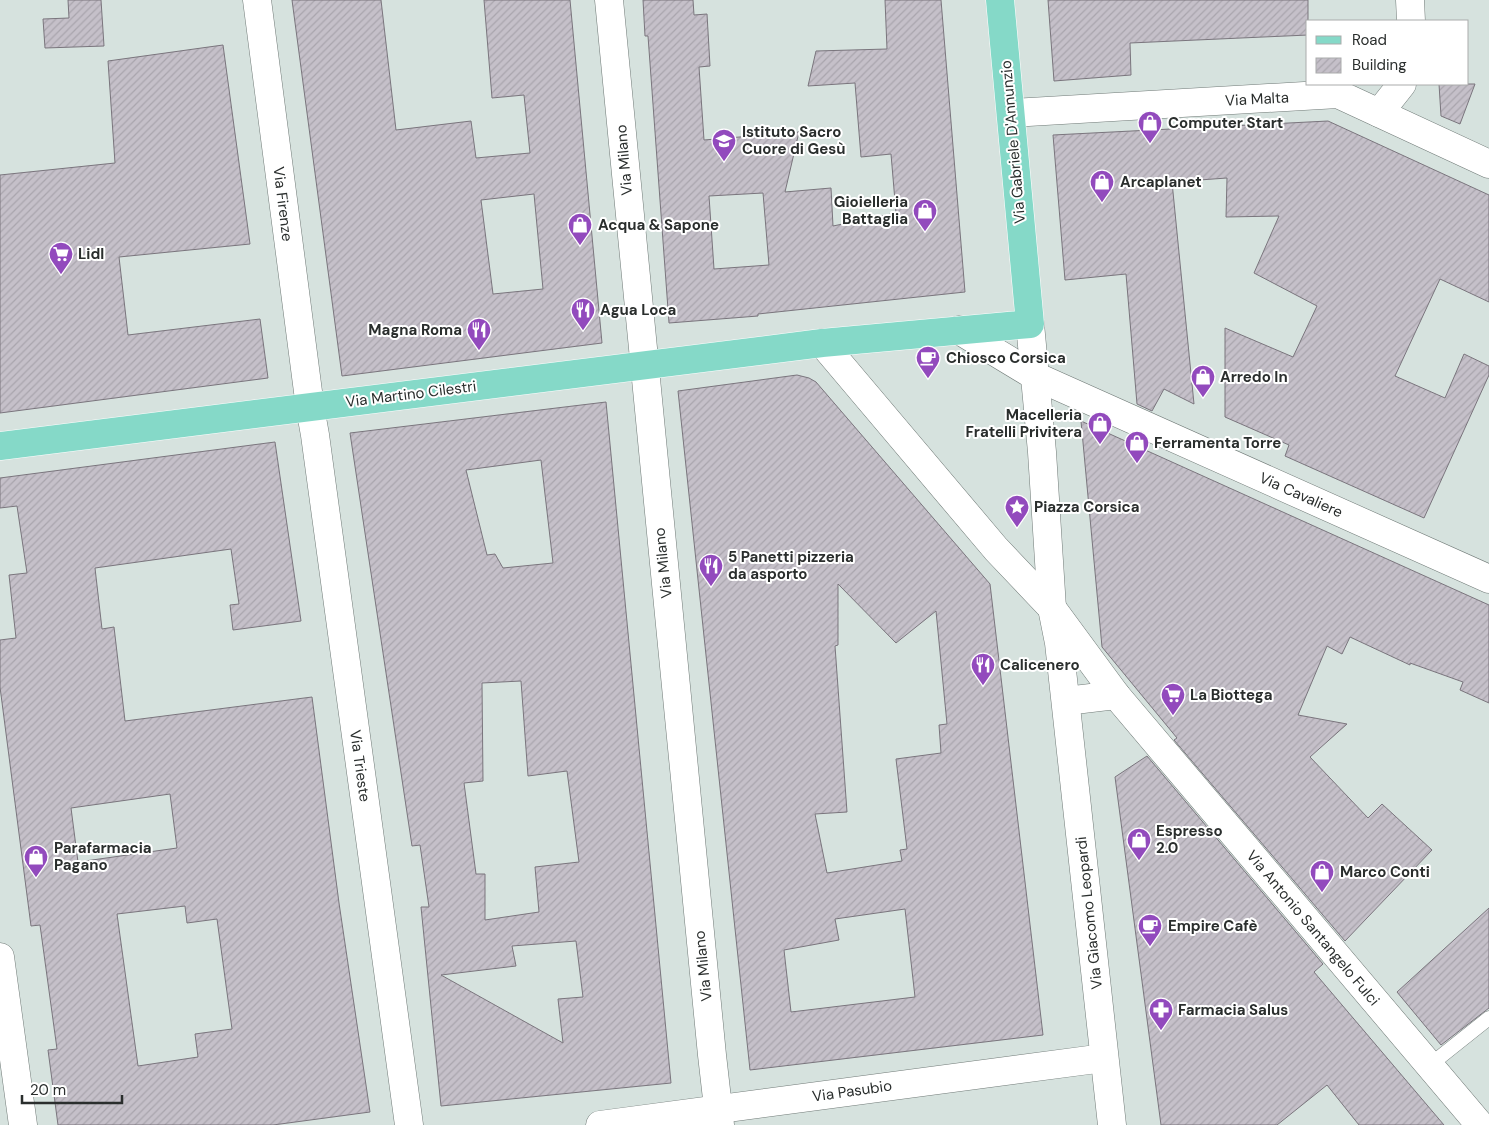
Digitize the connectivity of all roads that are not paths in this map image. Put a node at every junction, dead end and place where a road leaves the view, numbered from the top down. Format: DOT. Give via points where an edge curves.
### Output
graph roads {
  1 [pos="257,0"];
  2 [pos="609,0"];
  3 [pos="1000,0"];
  4 [pos="1410,0"];
  5 [pos="1411,20"];
  6 [pos="1401,85"];
  7 [pos="1011,113"];
  8 [pos="1379,113"];
  9 [pos="1489,164"];
  10 [pos="1030,324"];
  11 [pos="958,330"];
  12 [pos="822,343"];
  13 [pos="644,366"];
  14 [pos="1035,376"];
  15 [pos="310,407"];
  16 [pos="0,446"];
  17 [pos="1489,579"];
  18 [pos="1052,608"];
  19 [pos="1116,695"];
  20 [pos="1066,701"];
  21 [pos="0,957"];
  22 [pos="1489,1018"];
  23 [pos="1104,1058"];
  24 [pos="1430,1065"];
  25 [pos="719,1117"];
  26 [pos="23,1125"];
  27 [pos="409,1125"];
  28 [pos="600,1125"];
  29 [pos="1112,1125"];
  30 [pos="1480,1125"];
  1 -- 15 [label="street, Via Firenze"];
  2 -- 13 [label="street, Via Milano"];
  3 -- 7 [label="main road, Via Gabriele D'Annunzio"];
  4 -- 5 [label="street"];
  6 -- 8 [label="street"];
  7 -- 8 [label="street, Via Malta" via="1338,94"];
  7 -- 10 [label="main road, Via Gabriele D'Annunzio"];
  8 -- 9 [label="street, Via Malta"];
  10 -- 11 [label="main road, Via Martino Cilestri"];
  10 -- 14 [label="street, Via Giacomo Leopardi"];
  11 -- 12 [label="main road, Via Martino Cilestri"];
  11 -- 14 [label="street, Via Cavaliere"];
  12 -- 13 [label="main road, Via Martino Cilestri"];
  12 -- 18 [label="street, Via Antonio Santangelo Fulci" via="996,550"];
  13 -- 15 [label="main road, Via Martino Cilestri"];
  13 -- 25 [label="street, Via Milano"];
  14 -- 17 [label="street, Via Cavaliere"];
  14 -- 18 [label="street, Via Giacomo Leopardi"];
  15 -- 16 [label="main road, Via Martino Cilestri"];
  15 -- 27 [label="street, Via Trieste"];
  18 -- 19 [label="street, Via Antonio Santangelo Fulci"];
  18 -- 20 [label="street, Via Giacomo Leopardi"];
  19 -- 20 [label="street"];
  19 -- 24 [label="street, Via Antonio Santangelo Fulci"];
  20 -- 23 [label="street, Via Giacomo Leopardi"];
  21 -- 26 [label="street"];
  22 -- 24 [label="lane"];
  23 -- 25 [label="street, Via Pasubio"];
  23 -- 29 [label="street, Via Giacomo Leopardi"];
  24 -- 30 [label="street, Via Antonio Santangelo Fulci"];
  25 -- 28 [label="street, Via Pasubio"];
}
